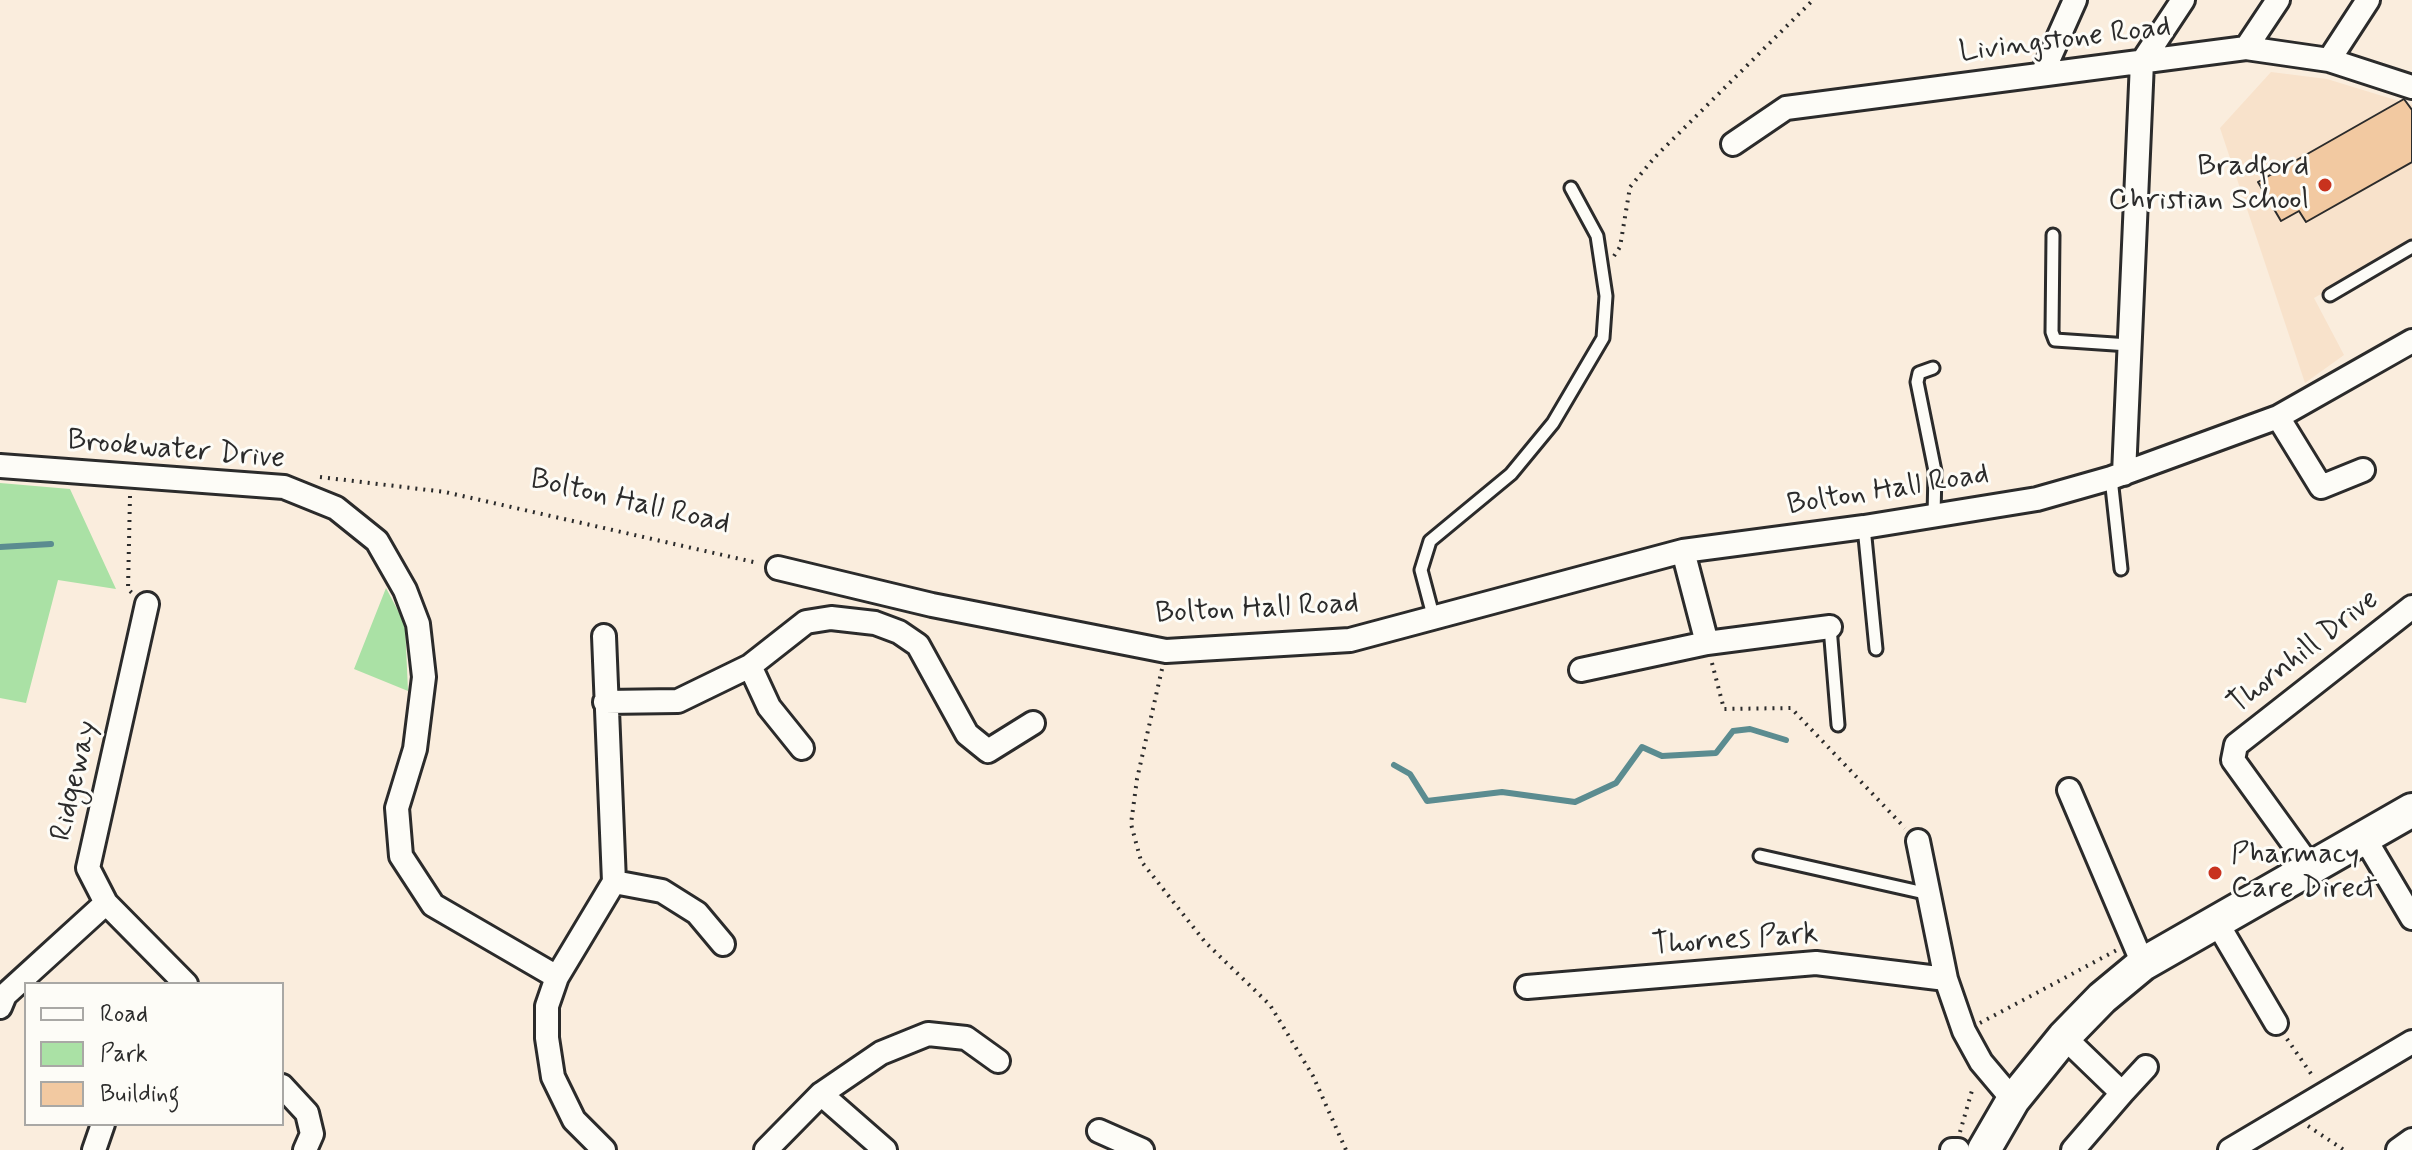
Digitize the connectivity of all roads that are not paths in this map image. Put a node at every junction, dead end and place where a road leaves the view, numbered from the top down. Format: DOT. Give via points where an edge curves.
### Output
graph roads {
  1 [pos="2075,0"];
  2 [pos="2183,0"];
  3 [pos="2278,0"];
  4 [pos="2368,0"];
  5 [pos="2246,48"];
  6 [pos="2329,60"];
  7 [pos="2142,62"];
  8 [pos="2043,72"];
  9 [pos="2411,84"];
  10 [pos="1733,144"];
  11 [pos="1571,188"];
  12 [pos="2053,235"];
  13 [pos="2412,247"];
  14 [pos="2330,295"];
  15 [pos="2412,341"];
  16 [pos="2129,345"];
  17 [pos="1933,368"];
  18 [pos="2278,417"];
  19 [pos="0,466"];
  20 [pos="2363,470"];
  21 [pos="2118,476"];
  22 [pos="1934,516"];
  23 [pos="1864,527"];
  24 [pos="1683,551"];
  25 [pos="778,568"];
  26 [pos="2121,569"];
  27 [pos="147,604"];
  28 [pos="2412,607"];
  29 [pos="1434,620"];
  30 [pos="1830,627"];
  31 [pos="604,636"];
  32 [pos="1707,643"];
  33 [pos="1876,649"];
  34 [pos="750,666"];
  35 [pos="1581,670"];
  36 [pos="605,702"];
  37 [pos="1033,723"];
  38 [pos="1838,725"];
  39 [pos="802,748"];
  40 [pos="2069,790"];
  41 [pos="2412,810"];
  42 [pos="2364,837"];
  43 [pos="1918,841"];
  44 [pos="1760,856"];
  45 [pos="2311,868"];
  46 [pos="614,882"];
  47 [pos="1929,894"];
  48 [pos="106,903"];
  49 [pos="2412,918"];
  50 [pos="2216,921"];
  51 [pos="723,944"];
  52 [pos="2138,953"];
  53 [pos="557,977"];
  54 [pos="1946,979"];
  55 [pos="184,982"];
  56 [pos="1527,987"];
  57 [pos="0,1007"];
  58 [pos="2276,1023"];
  59 [pos="2064,1037"];
  60 [pos="2412,1042"];
  61 [pos="998,1061"];
  62 [pos="2146,1067"];
  63 [pos="284,1088"];
  64 [pos="2122,1093"];
  65 [pos="821,1094"];
  66 [pos="2013,1100"];
  67 [pos="102,1126"];
  68 [pos="1099,1131"];
  69 [pos="2412,1140"];
  70 [pos="2063,1148"];
  71 [pos="94,1150"];
  72 [pos="305,1150"];
  73 [pos="604,1150"];
  74 [pos="766,1150"];
  75 [pos="885,1150"];
  76 [pos="1142,1150"];
  77 [pos="1984,1150"];
  78 [pos="2230,1150"];
  79 [pos="2398,1150"];
  1 -- 8 [label="street"];
  2 -- 7 [label="street"];
  3 -- 5 [label="street"];
  4 -- 6 [label="street"];
  5 -- 6 [label="street, Livingstone Road"];
  5 -- 7 [label="street, Livingstone Road"];
  6 -- 9 [label="street, Livingstone Road"];
  7 -- 8 [label="street, Livingstone Road"];
  7 -- 16 [label="street"];
  8 -- 10 [label="street, Livingstone Road" via="1786,108"];
  11 -- 29 [label="lane" via="1597,236 1606,296 1603,338 1553,423 1511,474 1430,541 1421,570"];
  12 -- 16 [label="lane" via="2055,340"];
  13 -- 14 [label="lane"];
  15 -- 18 [label="street, Bolton Hall Road"];
  16 -- 21 [label="street"];
  17 -- 22 [label="lane" via="1919,373 1917,382 1935,471"];
  18 -- 20 [label="street" via="2321,487"];
  18 -- 21 [label="street, Bolton Hall Road"];
  19 -- 53 [label="street, Brookwater Drive" via="284,487 336,508 377,541 418,624 424,677 415,749 397,808 401,856 433,905"];
  21 -- 22 [label="street, Bolton Hall Road" via="2037,499"];
  21 -- 26 [label="lane"];
  22 -- 23 [label="street, Bolton Hall Road"];
  23 -- 24 [label="street, Bolton Hall Road"];
  23 -- 33 [label="lane"];
  24 -- 29 [label="street, Bolton Hall Road"];
  24 -- 32 [label="street"];
  25 -- 29 [label="street, Bolton Hall Road" via="1166,651 1350,640"];
  27 -- 48 [label="street, Ridgeway" via="88,868"];
  28 -- 45 [label="street, Thornhill Drive" via="2236,745 2233,760"];
  30 -- 32 [label="street"];
  30 -- 38 [label="lane"];
  31 -- 36 [label="street"];
  32 -- 35 [label="street"];
  34 -- 36 [label="street" via="678,701"];
  34 -- 37 [label="street" via="806,622 831,618 875,623 918,645 967,734 988,751"];
  34 -- 39 [label="street" via="769,707"];
  36 -- 46 [label="street"];
  40 -- 52 [label="street"];
  41 -- 42 [label="street"];
  42 -- 45 [label="street"];
  42 -- 49 [label="street"];
  43 -- 47 [label="street"];
  44 -- 47 [label="lane"];
  45 -- 50 [label="street"];
  46 -- 51 [label="street" via="662,891 697,913"];
  46 -- 53 [label="street"];
  47 -- 54 [label="street"];
  48 -- 55 [label="street, Ridgeway"];
  48 -- 57 [label="street" via="5,995"];
  50 -- 52 [label="street"];
  50 -- 58 [label="street"];
  52 -- 59 [label="street"];
  53 -- 73 [label="street" via="547,1006 553,1077 574,1120"];
  54 -- 56 [label="street, Thornes Park" via="1816,963"];
  54 -- 66 [label="street" via="1981,1062"];
  59 -- 64 [label="street"];
  59 -- 66 [label="street"];
  60 -- 78 [label="street"];
  61 -- 65 [label="street" via="966,1038 928,1034 881,1053"];
  62 -- 64 [label="street"];
  63 -- 72 [label="street" via="307,1113 312,1134"];
  64 -- 70 [label="street"];
  65 -- 74 [label="street"];
  65 -- 75 [label="street"];
  66 -- 77 [label="street"];
  67 -- 71 [label="street"];
  68 -- 76 [label="street"];
  69 -- 79 [label="street"];
}
